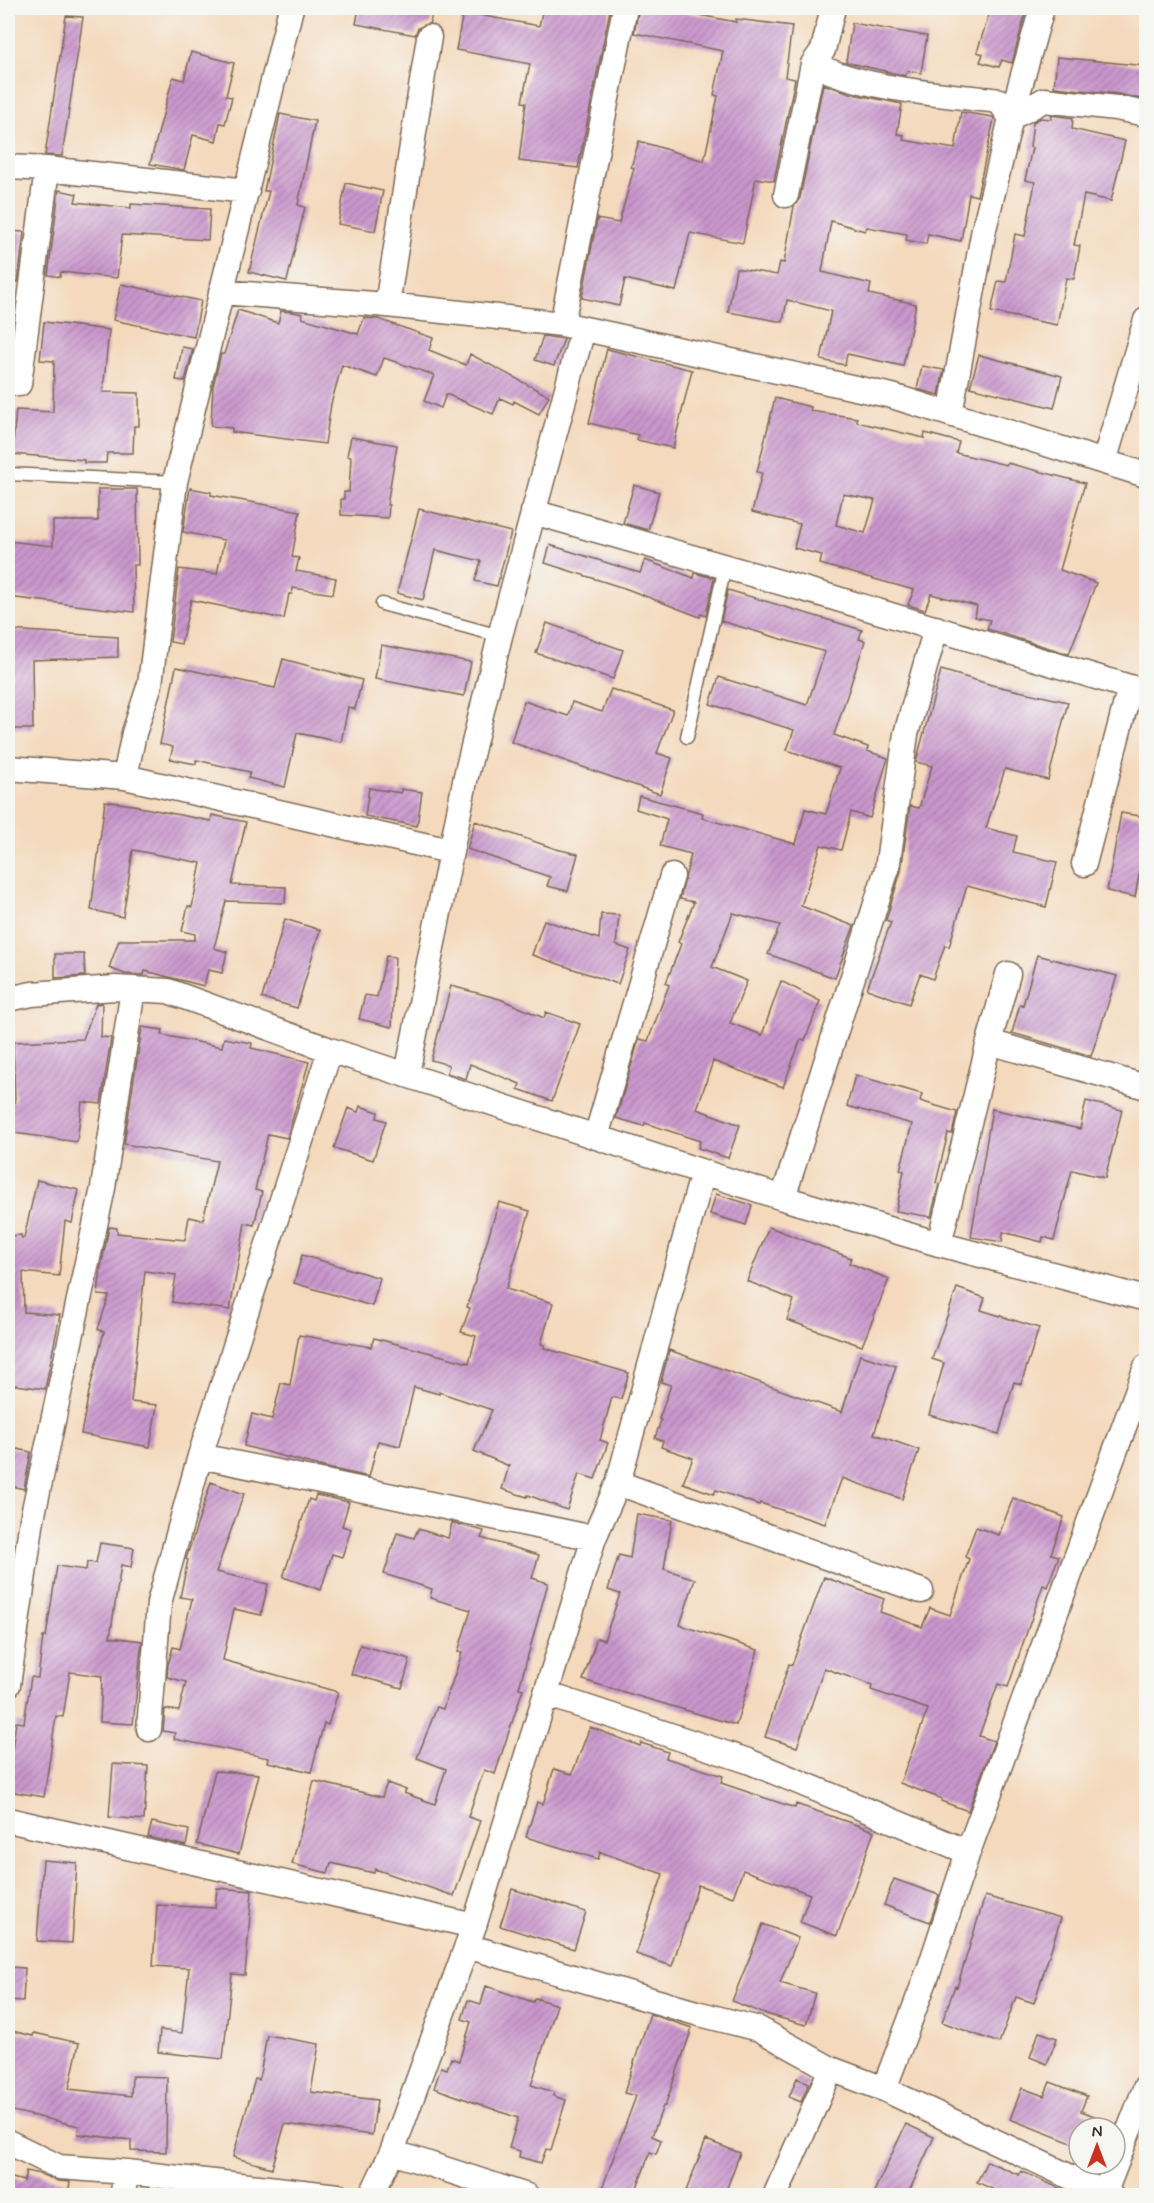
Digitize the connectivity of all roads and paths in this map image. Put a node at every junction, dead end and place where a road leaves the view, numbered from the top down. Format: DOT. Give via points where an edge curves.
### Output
graph roads {
  1 [pos="291,8"];
  2 [pos="625,8"];
  3 [pos="833,8"];
  4 [pos="1042,8"];
  5 [pos="429,37"];
  6 [pos="813,64"];
  7 [pos="1146,114"];
  8 [pos="1011,118"];
  9 [pos="8,167"];
  10 [pos="47,169"];
  11 [pos="247,191"];
  12 [pos="786,195"];
  13 [pos="221,292"];
  14 [pos="387,305"];
  15 [pos="1146,320"];
  16 [pos="573,327"];
  17 [pos="18,384"];
  18 [pos="950,414"];
  19 [pos="1104,462"];
  20 [pos="8,474"];
  21 [pos="1146,475"];
  22 [pos="175,482"];
  23 [pos="533,512"];
  24 [pos="725,567"];
  25 [pos="382,604"];
  26 [pos="936,628"];
  27 [pos="500,636"];
  28 [pos="1138,689"];
  29 [pos="687,737"];
  30 [pos="8,768"];
  31 [pos="125,777"];
  32 [pos="450,851"];
  33 [pos="1084,864"];
  34 [pos="672,876"];
  35 [pos="1008,974"];
  36 [pos="133,989"];
  37 [pos="8,999"];
  38 [pos="989,1041"];
  39 [pos="330,1050"];
  40 [pos="407,1074"];
  41 [pos="1146,1087"];
  42 [pos="596,1137"];
  43 [pos="703,1172"];
  44 [pos="783,1198"];
  45 [pos="939,1244"];
  46 [pos="1146,1299"];
  47 [pos="1146,1367"];
  48 [pos="200,1456"];
  49 [pos="618,1484"];
  50 [pos="594,1538"];
  51 [pos="921,1591"];
  52 [pos="8,1685"];
  53 [pos="546,1694"];
  54 [pos="148,1729"];
  55 [pos="8,1820"];
  56 [pos="968,1852"];
  57 [pos="470,1936"];
  58 [pos="831,2069"];
  59 [pos="1146,2086"];
  60 [pos="884,2089"];
  61 [pos="8,2142"];
  62 [pos="392,2152"];
  63 [pos="127,2172"];
  64 [pos="1108,2194"];
  65 [pos="122,2196"];
  66 [pos="338,2196"];
  67 [pos="371,2196"];
  68 [pos="527,2196"];
  69 [pos="775,2196"];
  1 -- 11 [label="street"];
  2 -- 16 [label="street"];
  3 -- 6 [label="street" via="823,50"];
  4 -- 8 [label="street"];
  5 -- 14 [label="street"];
  6 -- 8 [label="street" via="832,74 908,90 999,101"];
  6 -- 12 [label="street"];
  7 -- 8 [label="street" via="1044,100"];
  8 -- 18 [label="street" via="984,229"];
  9 -- 10 [label="street"];
  10 -- 11 [label="street"];
  10 -- 17 [label="street"];
  11 -- 13 [label="street"];
  13 -- 14 [label="street"];
  13 -- 22 [label="street"];
  14 -- 16 [label="street"];
  15 -- 19 [label="street"];
  16 -- 18 [label="street" via="892,396"];
  16 -- 23 [label="street"];
  18 -- 19 [label="street"];
  19 -- 21 [label="street"];
  20 -- 22 [label="lane"];
  22 -- 31 [label="street" via="150,684"];
  23 -- 24 [label="street"];
  23 -- 27 [label="street"];
  24 -- 26 [label="street"];
  24 -- 29 [label="lane"];
  25 -- 27 [label="lane"];
  26 -- 28 [label="street"];
  26 -- 44 [label="street" via="906,734 887,869"];
  27 -- 32 [label="street"];
  28 -- 33 [label="street"];
  30 -- 31 [label="street"];
  31 -- 32 [label="street"];
  32 -- 40 [label="street"];
  34 -- 42 [label="street"];
  35 -- 38 [label="street"];
  36 -- 37 [label="street" via="32,994"];
  36 -- 39 [label="street" via="168,991"];
  36 -- 52 [label="street" via="103,1188 32,1519"];
  38 -- 41 [label="street"];
  38 -- 45 [label="street"];
  39 -- 40 [label="street"];
  39 -- 48 [label="street"];
  40 -- 42 [label="street"];
  42 -- 43 [label="street"];
  43 -- 44 [label="street"];
  43 -- 49 [label="street"];
  44 -- 45 [label="street"];
  45 -- 46 [label="street"];
  47 -- 56 [label="street"];
  48 -- 50 [label="street"];
  48 -- 54 [label="street" via="159,1603"];
  49 -- 50 [label="street"];
  49 -- 51 [label="street"];
  50 -- 53 [label="street"];
  53 -- 56 [label="street" via="748,1761"];
  53 -- 57 [label="street"];
  55 -- 57 [label="street"];
  56 -- 60 [label="street"];
  57 -- 58 [label="street" via="696,2013 759,2029"];
  57 -- 62 [label="street"];
  58 -- 60 [label="street"];
  58 -- 69 [label="street"];
  59 -- 64 [label="street"];
  60 -- 64 [label="street"];
  61 -- 63 [label="street" via="59,2167"];
  62 -- 67 [label="street"];
  62 -- 68 [label="street"];
  63 -- 65 [label="street"];
  63 -- 66 [label="street"];
}
